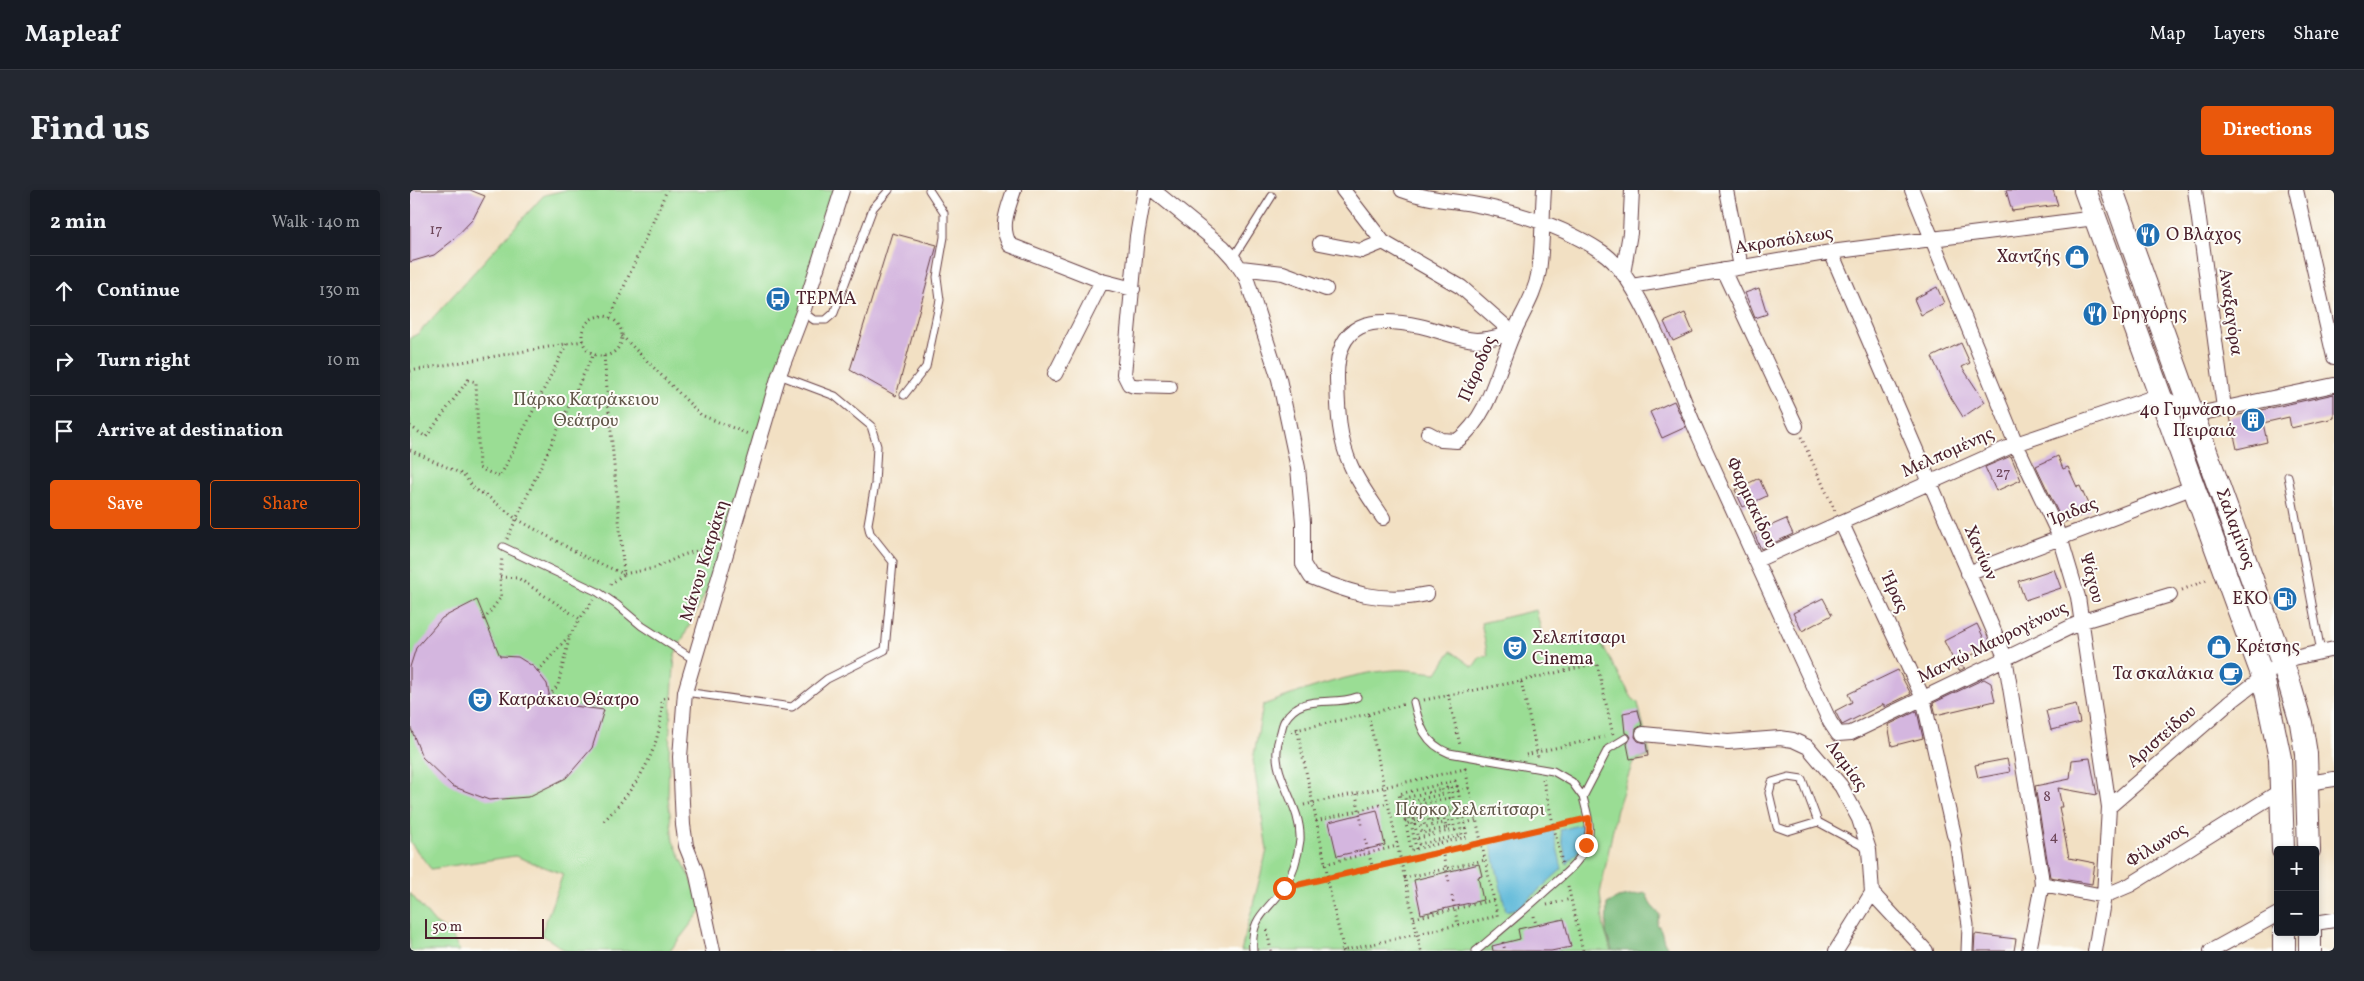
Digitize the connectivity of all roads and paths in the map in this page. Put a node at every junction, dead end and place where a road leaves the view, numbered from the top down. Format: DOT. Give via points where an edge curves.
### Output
graph roads {
  1 [pos="667,190"];
  2 [pos="842,190"];
  3 [pos="889,190"];
  4 [pos="929,190"];
  5 [pos="1014,190"];
  6 [pos="1145,190"];
  7 [pos="1152,190"];
  8 [pos="1343,190"];
  9 [pos="1402,190"];
  10 [pos="1544,190"];
  11 [pos="1632,190"];
  12 [pos="1726,190"];
  13 [pos="1912,190"];
  14 [pos="2085,190"];
  15 [pos="2112,190"];
  16 [pos="2195,190"];
  17 [pos="2296,190"];
  18 [pos="1272,196"];
  19 [pos="2095,218"];
  20 [pos="1542,222"];
  21 [pos="1932,239"];
  22 [pos="1383,242"];
  23 [pos="1320,243"];
  24 [pos="1831,252"];
  25 [pos="1237,263"];
  26 [pos="1741,267"];
  27 [pos="1723,270"];
  28 [pos="1623,274"];
  29 [pos="1102,281"];
  30 [pos="1632,286"];
  31 [pos="1133,289"];
  32 [pos="1326,289"];
  33 [pos="803,312"];
  34 [pos="610,318"];
  35 [pos="1513,333"];
  36 [pos="622,336"];
  37 [pos="583,341"];
  38 [pos="567,344"];
  39 [pos="593,354"];
  40 [pos="604,356"];
  41 [pos="2334,357"];
  42 [pos="410,371"];
  43 [pos="1055,374"];
  44 [pos="779,375"];
  45 [pos="2334,385"];
  46 [pos="1170,387"];
  47 [pos="904,395"];
  48 [pos="2160,395"];
  49 [pos="2224,408"];
  50 [pos="2194,415"];
  51 [pos="410,426"];
  52 [pos="1796,426"];
  53 [pos="1428,433"];
  54 [pos="761,439"];
  55 [pos="2016,444"];
  56 [pos="410,450"];
  57 [pos="2288,476"];
  58 [pos="1928,482"];
  59 [pos="2194,487"];
  60 [pos="515,518"];
  61 [pos="1383,518"];
  62 [pos="1841,522"];
  63 [pos="2060,537"];
  64 [pos="730,542"];
  65 [pos="504,547"];
  66 [pos="1757,560"];
  67 [pos="1968,573"];
  68 [pos="2225,573"];
  69 [pos="624,574"];
  70 [pos="500,576"];
  71 [pos="598,592"];
  72 [pos="1427,594"];
  73 [pos="2170,595"];
  74 [pos="580,619"];
  75 [pos="484,620"];
  76 [pos="2083,621"];
  77 [pos="570,635"];
  78 [pos="2327,650"];
  79 [pos="2005,657"];
  80 [pos="693,659"];
  81 [pos="2283,663"];
  82 [pos="538,671"];
  83 [pos="2264,677"];
  84 [pos="1520,681"];
  85 [pos="685,692"];
  86 [pos="1448,694"];
  87 [pos="549,696"];
  88 [pos="1357,697"];
  89 [pos="1923,698"];
  90 [pos="1414,702"];
  91 [pos="1293,712"];
  92 [pos="1368,714"];
  93 [pos="1297,730"];
  94 [pos="1280,734"];
  95 [pos="1643,734"];
  96 [pos="1838,734"];
  97 [pos="1613,735"];
  98 [pos="1626,738"];
  99 [pos="1615,744"];
  100 [pos="1537,752"];
  101 [pos="1462,755"];
  102 [pos="1499,761"];
  103 [pos="1541,768"];
  104 [pos="1465,769"];
  105 [pos="1450,773"];
  106 [pos="2334,779"];
  107 [pos="1450,782"];
  108 [pos="1408,783"];
  109 [pos="1444,783"];
  110 [pos="2308,784"];
  111 [pos="1433,786"];
  112 [pos="1457,786"];
  113 [pos="1384,788"];
  114 [pos="1469,788"];
  115 [pos="1446,789"];
  116 [pos="1415,790"];
  117 [pos="2282,790"];
  118 [pos="1434,791"];
  119 [pos="1458,791"];
  120 [pos="1408,792"];
  121 [pos="1356,794"];
  122 [pos="1408,797"];
  123 [pos="1583,797"];
  124 [pos="1415,798"];
  125 [pos="1312,803"];
  126 [pos="1388,803"];
  127 [pos="1420,804"];
  128 [pos="1473,806"];
  129 [pos="1294,807"];
  130 [pos="2109,807"];
  131 [pos="1412,808"];
  132 [pos="1359,810"];
  133 [pos="1407,810"];
  134 [pos="1420,810"];
  135 [pos="1456,812"];
  136 [pos="1463,812"];
  137 [pos="1474,812"];
  138 [pos="1427,813"];
  139 [pos="1436,813"];
  140 [pos="1445,813"];
  141 [pos="1421,816"];
  142 [pos="1589,818"];
  143 [pos="1316,820"];
  144 [pos="1476,820"];
  145 [pos="604,821"];
  146 [pos="1411,822"];
  147 [pos="1818,822"];
  148 [pos="1432,823"];
  149 [pos="1464,823"];
  150 [pos="1362,825"];
  151 [pos="1446,825"];
  152 [pos="1554,826"];
  153 [pos="1414,828"];
  154 [pos="1954,835"];
  155 [pos="1467,837"];
  156 [pos="1418,838"];
  157 [pos="1366,839"];
  158 [pos="1481,842"];
  159 [pos="1469,845"];
  160 [pos="1397,846"];
  161 [pos="2283,846"];
  162 [pos="2309,846"];
  163 [pos="1419,847"];
  164 [pos="1869,850"];
  165 [pos="1442,851"];
  166 [pos="1369,853"];
  167 [pos="1423,855"];
  168 [pos="1400,860"];
  169 [pos="1485,860"];
  170 [pos="1325,864"];
  171 [pos="1372,866"];
  172 [pos="1446,868"];
  173 [pos="1565,874"];
  174 [pos="1327,877"];
  175 [pos="1404,878"];
  176 [pos="1449,882"];
  177 [pos="2042,884"];
  178 [pos="1284,888"];
  179 [pos="1872,893"];
  180 [pos="1452,896"];
  181 [pos="2104,896"];
  182 [pos="1494,900"];
  183 [pos="1571,900"];
  184 [pos="1454,909"];
  185 [pos="1529,909"];
  186 [pos="1497,916"];
  187 [pos="2274,916"];
  188 [pos="1414,918"];
  189 [pos="2334,920"];
  190 [pos="2319,922"];
  191 [pos="1458,925"];
  192 [pos="1500,931"];
  193 [pos="1417,934"];
  194 [pos="2284,936"];
  195 [pos="2310,936"];
  196 [pos="713,951"];
  197 [pos="1253,951"];
  198 [pos="1343,951"];
  199 [pos="1421,951"];
  200 [pos="1476,951"];
  201 [pos="1505,951"];
  202 [pos="1583,951"];
  203 [pos="1836,951"];
  204 [pos="1926,951"];
  205 [pos="1967,951"];
  206 [pos="2028,951"];
  207 [pos="2094,951"];
  208 [pos="2211,951"];
  209 [pos="2284,951"];
  210 [pos="2310,951"];
  1 -- 34 [label="path"];
  2 -- 33 [label="street, Μάνου Κατράκη"];
  3 -- 33 [label="lane" via="873,208 834,313 826,320 814,320"];
  4 -- 47 [label="lane" via="944,213 944,237 937,277 940,300 926,367"];
  5 -- 29 [label="street" via="1004,227 1010,245"];
  6 -- 31 [label="street"];
  7 -- 25 [label="street"];
  8 -- 22 [label="street"];
  9 -- 20 [label="street" via="1436,201 1502,210"];
  10 -- 20 [label="street, Πάροδος"];
  11 -- 28 [label="street" via="1630,233"];
  12 -- 26 [label="street"];
  13 -- 21 [label="street, Ψάχου"];
  14 -- 19 [label="main road, Σαλαμίνος"];
  15 -- 50 [label="main road, Σαλαμίνος"];
  16 -- 49 [label="street, Αναξαγόρα"];
  17 -- 41 [label="street"];
  18 -- 25 [label="lane"];
  19 -- 21 [label="street, Ακροπόλεως"];
  19 -- 48 [label="main road, Σαλαμίνος"];
  20 -- 28 [label="street" via="1604,253"];
  20 -- 35 [label="street, Πάροδος" via="1536,286"];
  21 -- 24 [label="street, Ακροπόλεως"];
  21 -- 55 [label="street, Ψάχου"];
  22 -- 23 [label="street" via="1361,251"];
  22 -- 35 [label="street" via="1461,287"];
  24 -- 26 [label="street, Ακροπόλεως"];
  24 -- 58 [label="street, Χανίων"];
  25 -- 32 [label="street" via="1283,273"];
  25 -- 72 [label="street" via="1261,318 1279,379 1301,495 1306,572 1311,577 1361,595 1394,599"];
  26 -- 27 [label="street, Ακροπόλεως"];
  27 -- 30 [label="street, Ακροπόλεως"];
  27 -- 52 [label="street"];
  28 -- 30 [label="street"];
  29 -- 31 [label="street"];
  29 -- 43 [label="street"];
  30 -- 66 [label="street, Φαρμακίδου"];
  31 -- 46 [label="street" via="1124,368 1126,380 1134,386"];
  33 -- 44 [label="street, Μάνου Κατράκη"];
  34 -- 36 [label="path" via="620,326"];
  34 -- 37 [label="path" via="597,317 587,323"];
  35 -- 53 [label="street, Πάροδος" via="1490,396 1468,433 1449,442"];
  35 -- 61 [label="street" via="1474,340 1420,326 1375,324 1359,327 1342,342 1337,373 1341,437 1351,466"];
  36 -- 40 [label="path" via="616,351"];
  36 -- 54 [label="path" via="701,415"];
  37 -- 38 [label="path"];
  37 -- 39 [label="path"];
  38 -- 42 [label="path"];
  38 -- 51 [label="path" via="500,477 479,468 476,382 468,380 426,438"];
  39 -- 40 [label="path"];
  39 -- 60 [label="path"];
  40 -- 69 [label="path"];
  44 -- 54 [label="street, Μάνου Κατράκη"];
  44 -- 85 [label="lane" via="834,396 871,426 877,446 868,524 870,533 894,562 886,650 828,679 792,707"];
  45 -- 49 [label="street"];
  48 -- 50 [label="street"];
  48 -- 55 [label="street, Μελπομένης"];
  48 -- 59 [label="main road, Σαλαμίνος"];
  49 -- 50 [label="street"];
  50 -- 81 [label="main road, Σαλαμίνος"];
  52 -- 62 [label="path"];
  54 -- 64 [label="street, Μάνου Κατράκη"];
  55 -- 58 [label="street, Μελπομένης"];
  55 -- 63 [label="street, Ψάχου"];
  56 -- 60 [label="path" via="464,475 475,490"];
  57 -- 78 [label="lane"];
  58 -- 62 [label="street, Μελπομένης"];
  58 -- 67 [label="street, Χανίων"];
  59 -- 63 [label="street, Ίριδας"];
  59 -- 68 [label="main road, Σαλαμίνος"];
  60 -- 65 [label="path"];
  60 -- 69 [label="path" via="585,557"];
  62 -- 66 [label="street, Μελπομένης"];
  62 -- 89 [label="street, Ήρας"];
  63 -- 67 [label="street, Ίριδας"];
  63 -- 76 [label="street, Ψάχου"];
  64 -- 69 [label="path" via="683,555 655,568"];
  64 -- 80 [label="street, Μάνου Κατράκη"];
  65 -- 70 [label="path"];
  65 -- 71 [label="lane"];
  66 -- 96 [label="street, Φαρμακίδου"];
  67 -- 79 [label="street, Χανίων"];
  68 -- 73 [label="path"];
  68 -- 83 [label="main road, Σαλαμίνος"];
  69 -- 71 [label="path"];
  70 -- 74 [label="path" via="518,578"];
  70 -- 75 [label="path" via="500,598"];
  71 -- 74 [label="path"];
  71 -- 80 [label="lane"];
  73 -- 76 [label="street, Μαντώ Μαυρογένους"];
  74 -- 77 [label="path"];
  76 -- 79 [label="street, Μαντώ Μαυρογένους"];
  76 -- 130 [label="street, Ψάχου"];
  77 -- 82 [label="path"];
  77 -- 87 [label="path" via="558,685"];
  78 -- 81 [label="street"];
  79 -- 89 [label="street, Μαντώ Μαυρογένους"];
  79 -- 177 [label="street, Χανίων"];
  80 -- 85 [label="street, Μάνου Κατράκη"];
  81 -- 83 [label="street, Αριστείδου"];
  81 -- 110 [label="main road, Σαλαμίνος" via="2301,724"];
  83 -- 117 [label="main road, Σαλαμίνος" via="2280,758"];
  83 -- 130 [label="street, Αριστείδου" via="2229,703"];
  84 -- 86 [label="path"];
  84 -- 97 [label="path" via="1596,663"];
  84 -- 100 [label="path"];
  85 -- 145 [label="path" via="662,699 658,731 641,777"];
  85 -- 196 [label="street, Μάνου Κατράκη" via="680,756 683,826"];
  86 -- 90 [label="path"];
  86 -- 101 [label="path"];
  88 -- 91 [label="lane" via="1346,701 1308,702"];
  89 -- 96 [label="street, Μαντώ Μαυρογένους" via="1851,733"];
  89 -- 154 [label="street, Ήρας"];
  90 -- 92 [label="path"];
  90 -- 101 [label="lane" via="1424,735 1437,748"];
  91 -- 93 [label="path"];
  91 -- 94 [label="lane" via="1284,721"];
  92 -- 93 [label="path"];
  92 -- 113 [label="path"];
  93 -- 94 [label="path"];
  93 -- 125 [label="path"];
  94 -- 129 [label="lane" via="1276,745 1279,775"];
  95 -- 164 [label="street, Λαμίας" via="1728,742 1780,738 1808,747 1841,786 1859,819"];
  97 -- 99 [label="path"];
  97 -- 100 [label="path"];
  98 -- 99 [label="lane"];
  99 -- 123 [label="lane" via="1602,758"];
  100 -- 102 [label="path"];
  100 -- 103 [label="path"];
  101 -- 102 [label="lane"];
  101 -- 104 [label="path"];
  102 -- 103 [label="lane"];
  102 -- 104 [label="path"];
  103 -- 123 [label="lane" via="1562,775"];
  103 -- 152 [label="path"];
  104 -- 105 [label="path"];
  104 -- 114 [label="path"];
  105 -- 107 [label="path"];
  105 -- 108 [label="path"];
  106 -- 110 [label="street"];
  107 -- 109 [label="path"];
  107 -- 112 [label="path" via="1455,780"];
  107 -- 115 [label="path"];
  108 -- 113 [label="path"];
  108 -- 120 [label="path"];
  109 -- 111 [label="path"];
  109 -- 115 [label="path"];
  110 -- 162 [label="main road, Σαλαμίνος"];
  111 -- 116 [label="path"];
  111 -- 118 [label="path"];
  112 -- 115 [label="path"];
  112 -- 119 [label="path"];
  113 -- 121 [label="path"];
  113 -- 126 [label="path"];
  114 -- 119 [label="path"];
  114 -- 128 [label="path"];
  115 -- 118 [label="path"];
  115 -- 124 [label="path" via="1443,794"];
  115 -- 127 [label="path" via="1449,798"];
  115 -- 135 [label="path"];
  116 -- 120 [label="path"];
  116 -- 124 [label="path"];
  117 -- 161 [label="main road, Σαλαμίνος"];
  117 -- 181 [label="street, Φίλωνος" via="2130,885"];
  118 -- 124 [label="path"];
  119 -- 136 [label="path"];
  120 -- 122 [label="path"];
  120 -- 146 [label="path" via="1399,794 1404,821"];
  121 -- 125 [label="path"];
  121 -- 132 [label="path"];
  122 -- 124 [label="path"];
  122 -- 133 [label="path" via="1405,798"];
  123 -- 142 [label="lane"];
  124 -- 127 [label="path"];
  124 -- 131 [label="path" via="1411,802"];
  125 -- 129 [label="path"];
  125 -- 143 [label="path"];
  126 -- 132 [label="path"];
  126 -- 160 [label="path"];
  127 -- 134 [label="path" via="1416,805"];
  128 -- 136 [label="path"];
  128 -- 137 [label="path"];
  129 -- 178 [label="lane" via="1300,829 1299,852"];
  130 -- 181 [label="street, Ψάχου"];
  131 -- 133 [label="path"];
  131 -- 141 [label="path" via="1414,819"];
  132 -- 143 [label="path"];
  132 -- 150 [label="path"];
  133 -- 146 [label="path"];
  134 -- 139 [label="path" via="1434,807"];
  134 -- 141 [label="path"];
  135 -- 136 [label="path"];
  135 -- 140 [label="path"];
  135 -- 156 [label="path" via="1452,816 1455,830"];
  135 -- 163 [label="path" via="1462,834"];
  136 -- 137 [label="path"];
  136 -- 149 [label="path"];
  137 -- 144 [label="path"];
  138 -- 139 [label="path"];
  138 -- 141 [label="path"];
  138 -- 148 [label="path"];
  139 -- 140 [label="path"];
  139 -- 148 [label="path" via="1437,820"];
  140 -- 151 [label="path"];
  140 -- 151 [label="path" via="1450,827"];
  141 -- 148 [label="path" via="1425,827"];
  142 -- 152 [label="path"];
  142 -- 173 [label="lane" via="1586,845"];
  143 -- 170 [label="path"];
  144 -- 149 [label="path"];
  144 -- 158 [label="path"];
  146 -- 151 [label="path" via="1419,820 1422,833"];
  146 -- 153 [label="path"];
  146 -- 163 [label="path" via="1406,824 1411,850"];
  147 -- 147 [label="lane" via="1802,779 1790,777 1772,782 1769,793 1777,827 1788,831"];
  147 -- 164 [label="lane"];
  148 -- 151 [label="path"];
  149 -- 155 [label="path"];
  152 -- 158 [label="path"];
  152 -- 173 [label="path"];
  153 -- 156 [label="path"];
  153 -- 163 [label="path"];
  154 -- 205 [label="street, Ήρας" via="1968,925"];
  155 -- 159 [label="path"];
  155 -- 163 [label="path"];
  156 -- 163 [label="path"];
  157 -- 166 [label="path"];
  158 -- 159 [label="path"];
  158 -- 169 [label="path"];
  159 -- 165 [label="path"];
  160 -- 166 [label="path"];
  160 -- 168 [label="path"];
  163 -- 167 [label="path"];
  164 -- 179 [label="street, Λαμίας"];
  165 -- 167 [label="path"];
  165 -- 172 [label="path"];
  166 -- 170 [label="path"];
  166 -- 171 [label="path"];
  167 -- 168 [label="path"];
  168 -- 171 [label="path"];
  168 -- 175 [label="path"];
  169 -- 172 [label="path"];
  169 -- 182 [label="path"];
  170 -- 174 [label="path"];
  171 -- 174 [label="path"];
  172 -- 175 [label="path"];
  172 -- 176 [label="path"];
  173 -- 183 [label="path"];
  173 -- 185 [label="lane"];
  174 -- 178 [label="path"];
  174 -- 198 [label="path"];
  175 -- 188 [label="path"];
  177 -- 181 [label="street"];
  177 -- 206 [label="street"];
  178 -- 197 [label="lane" via="1252,931"];
  179 -- 203 [label="street"];
  179 -- 204 [label="street"];
  180 -- 184 [label="path"];
  181 -- 207 [label="street, Ψάχου"];
  182 -- 184 [label="path"];
  182 -- 186 [label="path"];
  183 -- 185 [label="path"];
  183 -- 202 [label="path"];
  184 -- 188 [label="path"];
  184 -- 191 [label="path"];
  185 -- 186 [label="path"];
  185 -- 192 [label="lane"];
  186 -- 191 [label="path"];
  186 -- 192 [label="path"];
  187 -- 208 [label="street"];
  188 -- 193 [label="path"];
  189 -- 190 [label="street"];
  191 -- 193 [label="path"];
  192 -- 200 [label="lane"];
  192 -- 201 [label="path"];
  193 -- 198 [label="path"];
  193 -- 199 [label="path"];
  194 -- 209 [label="main road"];
  195 -- 210 [label="main road"];
}
